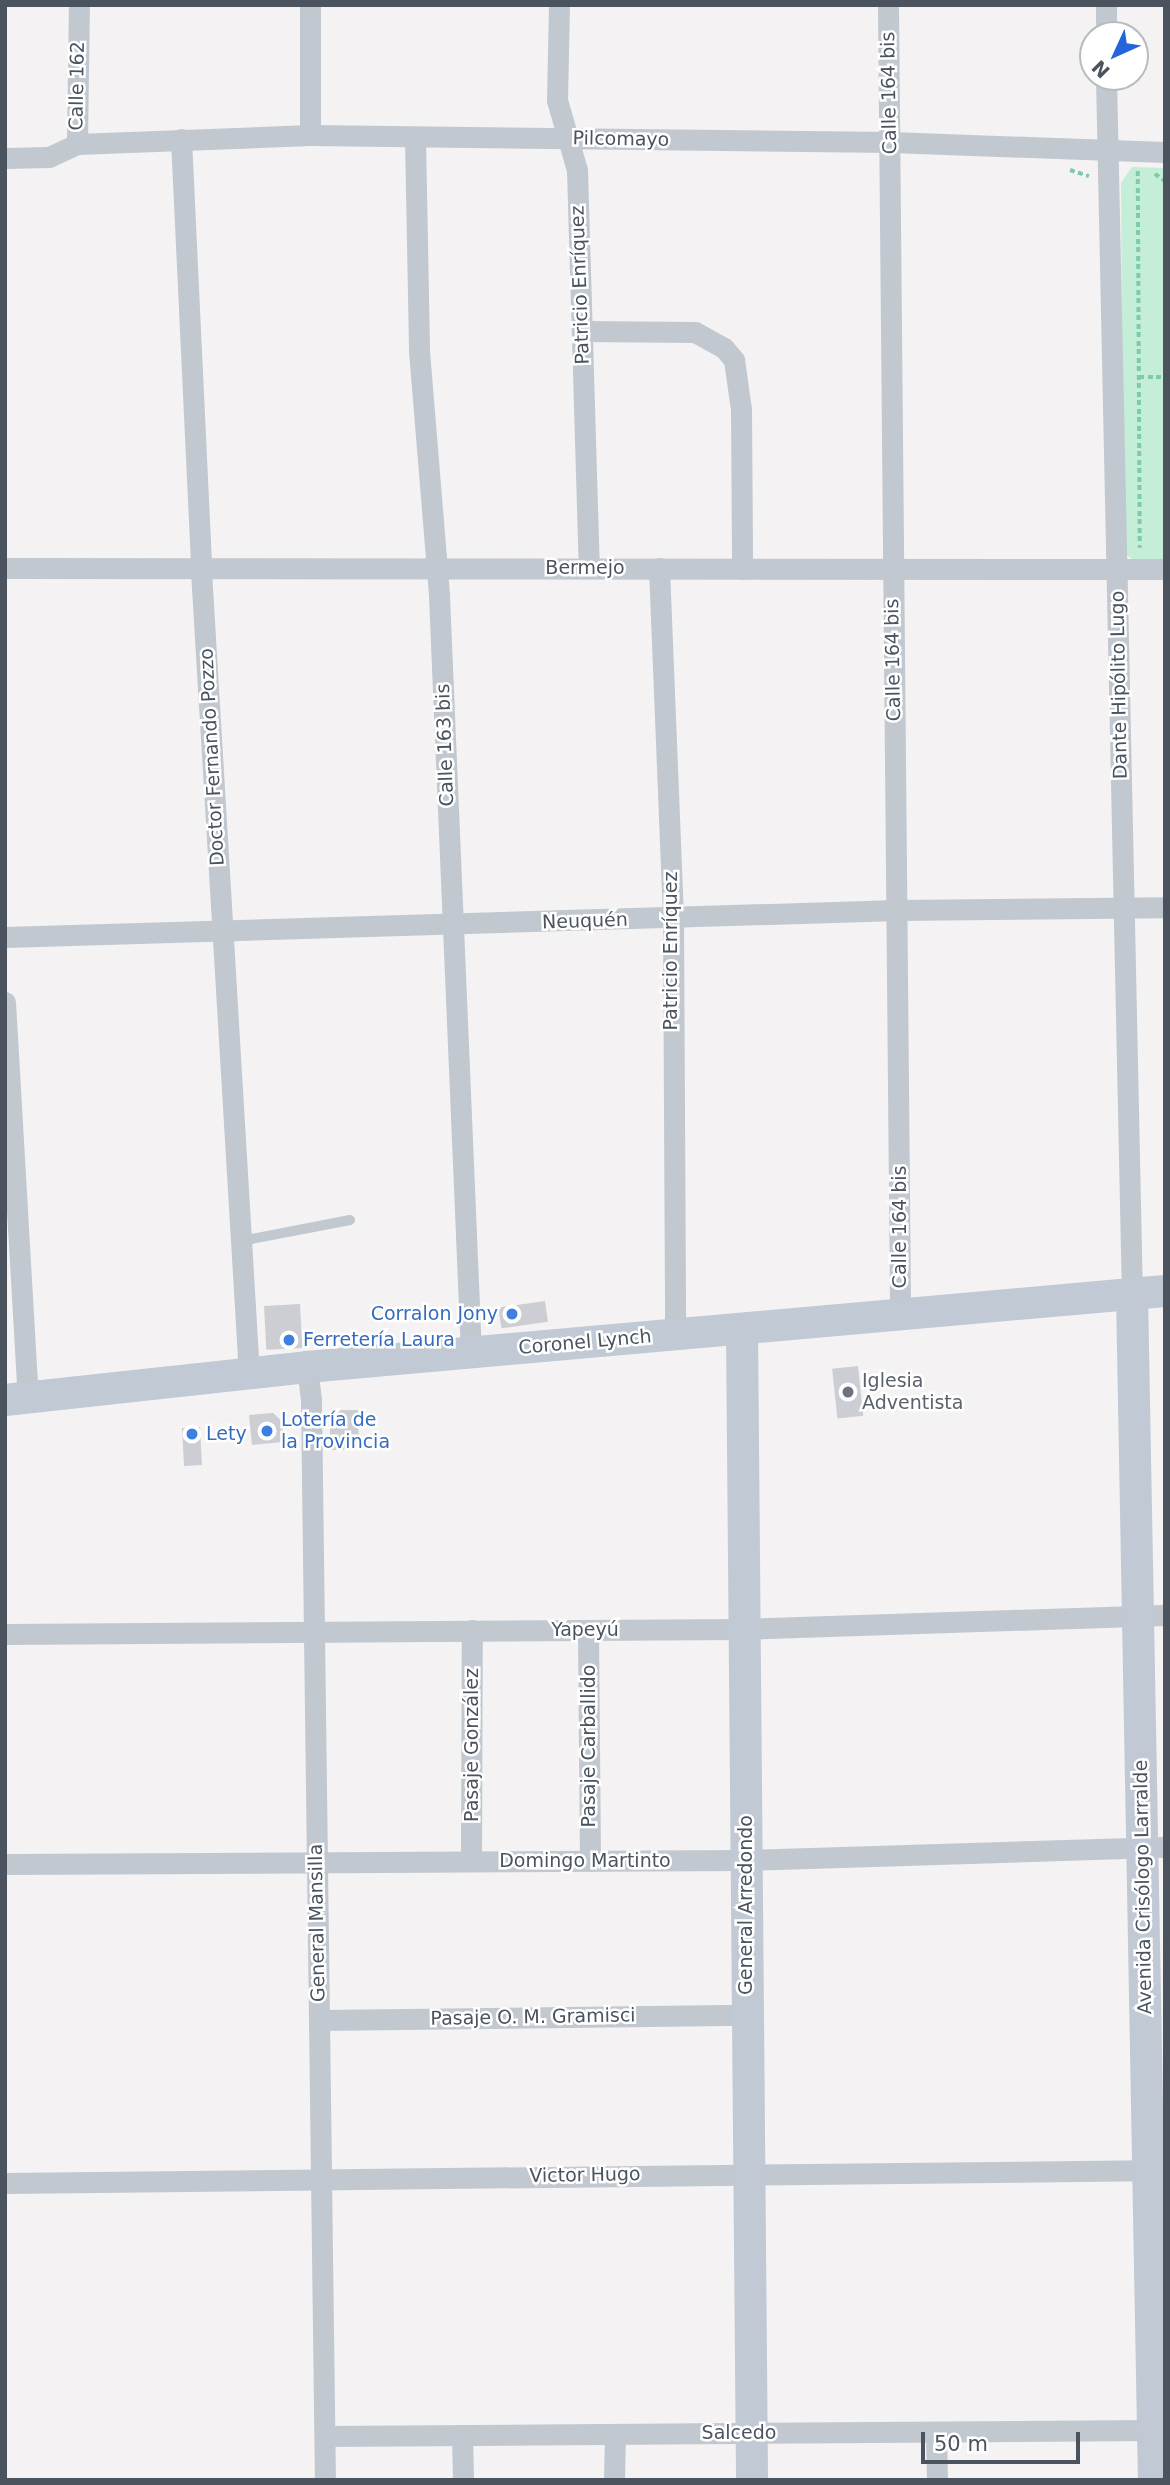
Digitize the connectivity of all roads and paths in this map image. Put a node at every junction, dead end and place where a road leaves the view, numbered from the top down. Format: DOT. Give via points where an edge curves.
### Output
graph roads {
  1 [pos="79,5"];
  2 [pos="310,5"];
  3 [pos="559,5"];
  4 [pos="888,5"];
  5 [pos="1105,91"];
  6 [pos="310,135"];
  7 [pos="415,138"];
  8 [pos="568,138"];
  9 [pos="181,139"];
  10 [pos="891,142"];
  11 [pos="77,144"];
  12 [pos="1105,152"];
  13 [pos="1138,152"];
  14 [pos="1165,152"];
  15 [pos="5,158"];
  16 [pos="582,331"];
  17 [pos="1110,377"];
  18 [pos="1139,377"];
  19 [pos="1165,377"];
  20 [pos="5,568"];
  21 [pos="589,568"];
  22 [pos="659,568"];
  23 [pos="742,569"];
  24 [pos="891,569"];
  25 [pos="1117,569"];
  26 [pos="1140,569"];
  27 [pos="1165,569"];
  28 [pos="435,570"];
  29 [pos="201,571"];
  30 [pos="1165,907"];
  31 [pos="1123,908"];
  32 [pos="898,910"];
  33 [pos="673,918"];
  34 [pos="453,926"];
  35 [pos="222,928"];
  36 [pos="5,937"];
  37 [pos="5,1002"];
  38 [pos="350,1220"];
  39 [pos="241,1241"];
  40 [pos="1165,1291"];
  41 [pos="1132,1294"];
  42 [pos="900,1314"];
  43 [pos="742,1329"];
  44 [pos="675,1334"];
  45 [pos="471,1352"];
  46 [pos="307,1367"];
  47 [pos="249,1374"];
  48 [pos="17,1398"];
  49 [pos="1153,1615"];
  50 [pos="742,1629"];
  51 [pos="314,1630"];
  52 [pos="472,1630"];
  53 [pos="588,1631"];
  54 [pos="5,1634"];
  55 [pos="1153,1848"];
  56 [pos="747,1860"];
  57 [pos="471,1861"];
  58 [pos="590,1861"];
  59 [pos="5,1864"];
  60 [pos="316,1864"];
  61 [pos="747,2015"];
  62 [pos="320,2020"];
  63 [pos="1157,2170"];
  64 [pos="749,2172"];
  65 [pos="320,2180"];
  66 [pos="5,2183"];
  67 [pos="1153,2430"];
  68 [pos="751,2433"];
  69 [pos="936,2433"];
  70 [pos="615,2434"];
  71 [pos="462,2435"];
  72 [pos="325,2436"];
  73 [pos="325,2480"];
  74 [pos="463,2480"];
  75 [pos="614,2480"];
  76 [pos="752,2480"];
  77 [pos="937,2480"];
  78 [pos="1154,2480"];
  1 -- 11 [label="street, Calle 162"];
  2 -- 6 [label="street"];
  3 -- 8 [label="street, Patricio Enríquez" via="557,100"];
  4 -- 10 [label="street, Calle 164 bis"];
  5 -- 12 [label="street, Dante Hipólito Lugo"];
  6 -- 7 [label="street, Pilcomayo"];
  6 -- 9 [label="street, Pilcomayo"];
  7 -- 8 [label="street, Pilcomayo"];
  7 -- 28 [label="street, Calle 163 bis" via="419,351"];
  8 -- 10 [label="street, Pilcomayo"];
  8 -- 16 [label="street, Patricio Enríquez" via="577,170"];
  9 -- 11 [label="street, Pilcomayo"];
  9 -- 29 [label="street, Doctor Fernando Pozzo"];
  10 -- 12 [label="street, Pilcomayo"];
  10 -- 24 [label="street, Calle 164 bis"];
  11 -- 15 [label="street, Calle 162" via="58,155"];
  12 -- 13 [label="street, Pilcomayo"];
  12 -- 17 [label="street, Dante Hipólito Lugo"];
  13 -- 14 [label="street, Pilcomayo"];
  13 -- 18 [label="path"];
  16 -- 21 [label="street, Patricio Enríquez"];
  16 -- 23 [label="street" via="695,332 724,348 734,360 741,409"];
  17 -- 18 [label="path"];
  17 -- 25 [label="street, Dante Hipólito Lugo"];
  18 -- 19 [label="path"];
  18 -- 26 [label="path"];
  20 -- 29 [label="street, Bermejo"];
  21 -- 22 [label="street, Bermejo"];
  21 -- 28 [label="street, Bermejo"];
  22 -- 23 [label="street, Bermejo"];
  22 -- 33 [label="street, Patricio Enríquez"];
  23 -- 24 [label="street, Bermejo"];
  24 -- 25 [label="street, Bermejo"];
  24 -- 32 [label="street, Calle 164 bis"];
  25 -- 26 [label="street, Bermejo"];
  25 -- 31 [label="street, Dante Hipólito Lugo"];
  26 -- 27 [label="street, Bermejo"];
  28 -- 29 [label="street, Bermejo"];
  28 -- 34 [label="street, Calle 163 bis"];
  29 -- 35 [label="street, Doctor Fernando Pozzo"];
  30 -- 31 [label="street, Neuquén"];
  31 -- 32 [label="street, Neuquén"];
  31 -- 41 [label="street, Dante Hipólito Lugo"];
  32 -- 33 [label="street, Neuquén"];
  32 -- 42 [label="street, Calle 164 bis"];
  33 -- 34 [label="street, Neuquén"];
  33 -- 44 [label="street, Patricio Enríquez"];
  34 -- 35 [label="street, Neuquén"];
  34 -- 45 [label="street, Calle 163 bis"];
  35 -- 36 [label="street, Neuquén"];
  35 -- 39 [label="street, Doctor Fernando Pozzo"];
  37 -- 48 [label="street"];
  38 -- 39 [label="lane"];
  39 -- 47 [label="street, Doctor Fernando Pozzo"];
  40 -- 41 [label="street, Coronel Lynch"];
  41 -- 42 [label="street, Coronel Lynch"];
  41 -- 49 [label="street, Avenida Crisólogo Larralde"];
  42 -- 43 [label="street, Coronel Lynch"];
  43 -- 44 [label="street, Coronel Lynch"];
  43 -- 50 [label="street, General Arredondo"];
  44 -- 45 [label="street, Coronel Lynch"];
  45 -- 46 [label="street, Coronel Lynch"];
  46 -- 47 [label="street, Coronel Lynch"];
  46 -- 51 [label="street, General Mansilla"];
  47 -- 48 [label="street, Coronel Lynch"];
  49 -- 50 [label="street, Yapeyú"];
  49 -- 55 [label="street, Avenida Crisólogo Larralde"];
  50 -- 53 [label="street, Yapeyú"];
  50 -- 56 [label="street, General Arredondo"];
  51 -- 52 [label="street, Yapeyú"];
  51 -- 54 [label="street, Yapeyú"];
  51 -- 60 [label="street, General Mansilla"];
  52 -- 53 [label="street, Yapeyú"];
  52 -- 57 [label="street, Pasaje González"];
  53 -- 58 [label="street, Pasaje Carballido"];
  55 -- 56 [label="street, Domingo Martinto"];
  55 -- 63 [label="street, Avenida Crisólogo Larralde"];
  56 -- 58 [label="street, Domingo Martinto"];
  56 -- 61 [label="street, General Arredondo"];
  57 -- 58 [label="street, Domingo Martinto"];
  57 -- 60 [label="street, Domingo Martinto"];
  59 -- 60 [label="street, Domingo Martinto"];
  60 -- 62 [label="street, General Mansilla"];
  61 -- 62 [label="street, Pasaje O. M. Gramisci"];
  61 -- 64 [label="street, General Arredondo"];
  62 -- 65 [label="street, General Mansilla"];
  63 -- 64 [label="street, Victor Hugo"];
  63 -- 67 [label="street, Avenida Crisólogo Larralde"];
  64 -- 65 [label="street, Victor Hugo"];
  64 -- 68 [label="street, General Arredondo"];
  65 -- 66 [label="street, Victor Hugo"];
  65 -- 72 [label="street, General Mansilla"];
  67 -- 69 [label="street, Salcedo"];
  67 -- 78 [label="street, Avenida Crisólogo Larralde"];
  68 -- 69 [label="street, Salcedo"];
  68 -- 70 [label="street, Salcedo"];
  68 -- 76 [label="street, General Arredondo"];
  69 -- 77 [label="street"];
  70 -- 71 [label="street, Salcedo"];
  70 -- 75 [label="street"];
  71 -- 72 [label="street, Salcedo"];
  71 -- 74 [label="street"];
  72 -- 73 [label="street, General Mansilla"];
}
